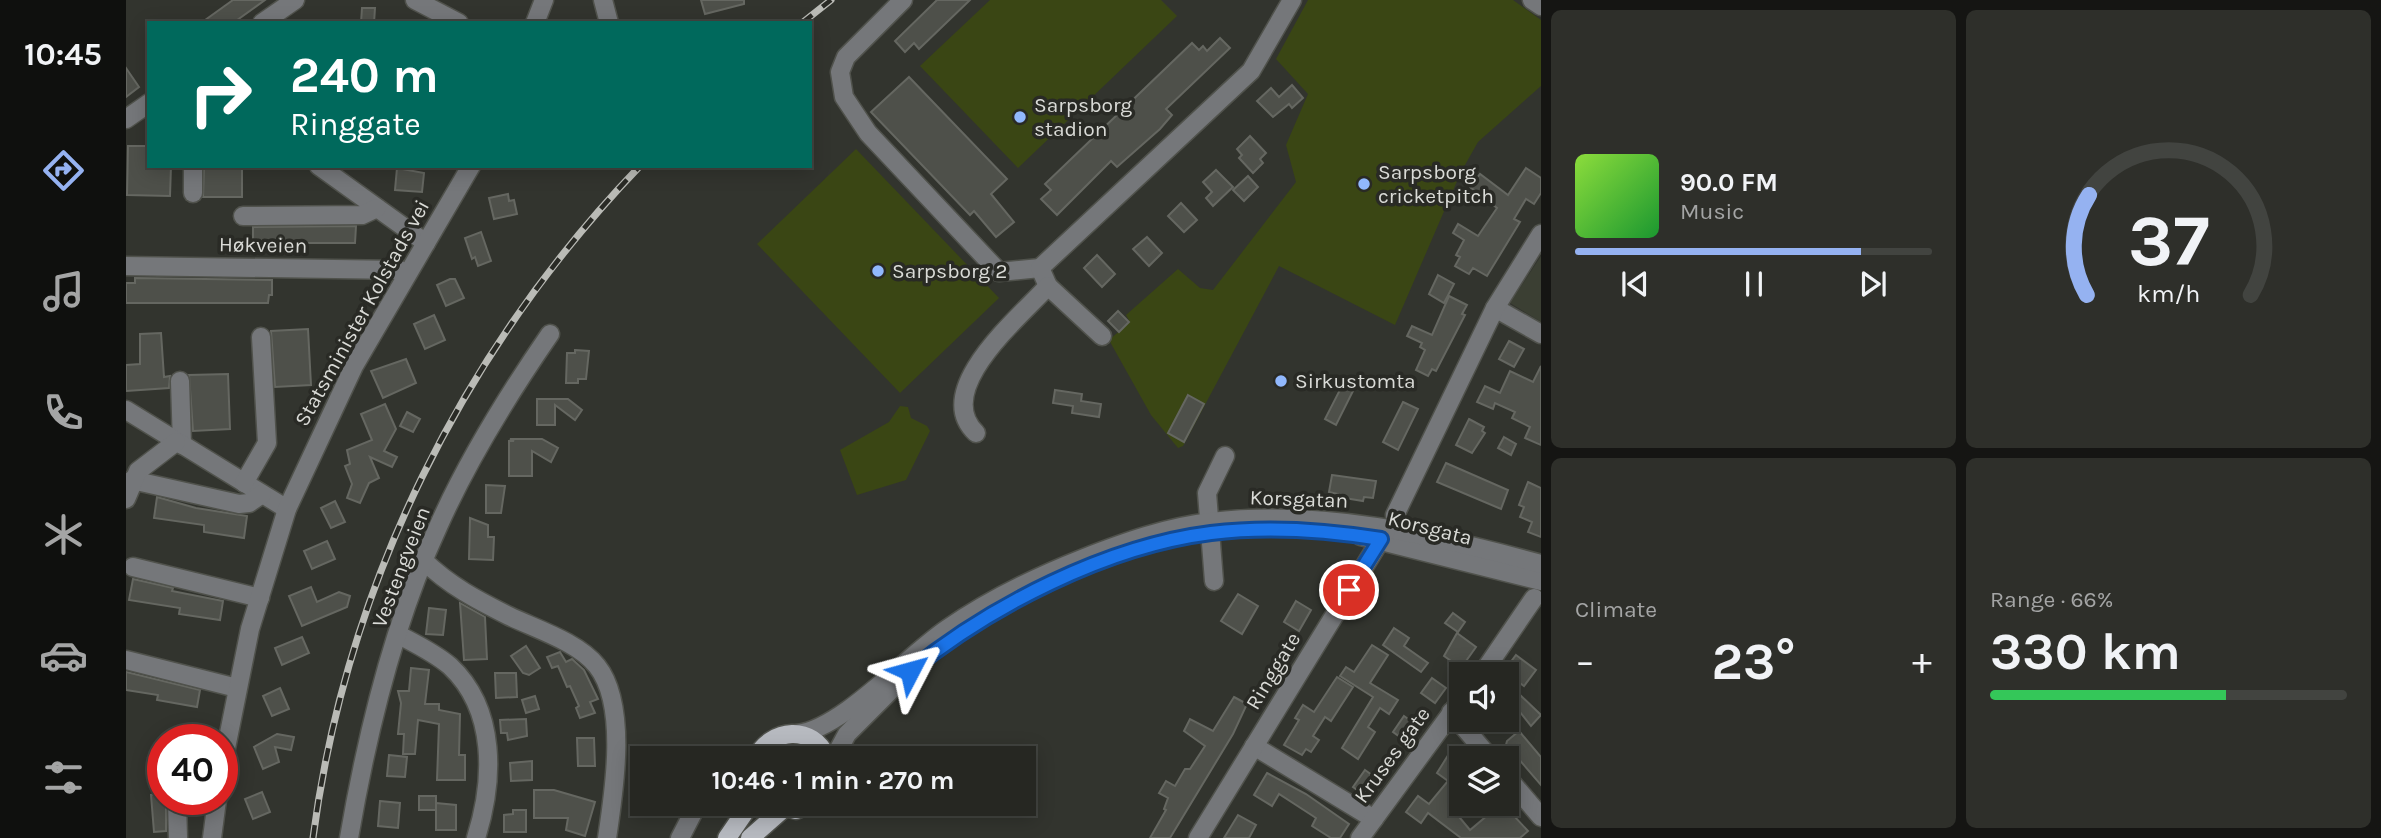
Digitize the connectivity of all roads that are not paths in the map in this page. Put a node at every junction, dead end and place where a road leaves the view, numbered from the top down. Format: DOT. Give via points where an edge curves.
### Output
graph roads {
  1 [pos="295,0"];
  2 [pos="415,0"];
  3 [pos="544,0"];
  4 [pos="603,0"];
  5 [pos="903,0"];
  6 [pos="1292,0"];
  7 [pos="1532,0"];
  8 [pos="1541,6"];
  9 [pos="265,21"];
  10 [pos="455,21"];
  11 [pos="536,21"];
  12 [pos="608,21"];
  13 [pos="147,104"];
  14 [pos="126,119"];
  15 [pos="193,168"];
  16 [pos="322,168"];
  17 [pos="470,168"];
  18 [pos="192,193"];
  19 [pos="377,208"];
  20 [pos="243,216"];
  21 [pos="1541,234"];
  22 [pos="426,243"];
  23 [pos="126,266"];
  24 [pos="1040,268"];
  25 [pos="400,270"];
  26 [pos="1048,286"];
  27 [pos="1495,308"];
  28 [pos="550,334"];
  29 [pos="1541,334"];
  30 [pos="1102,336"];
  31 [pos="261,337"];
  32 [pos="180,381"];
  33 [pos="126,410"];
  34 [pos="976,433"];
  35 [pos="179,444"];
  36 [pos="1225,456"];
  37 [pos="132,480"];
  38 [pos="244,483"];
  39 [pos="262,494"];
  40 [pos="126,499"];
  41 [pos="287,509"];
  42 [pos="1388,527"];
  43 [pos="1209,528"];
  44 [pos="425,561"];
  45 [pos="1541,564"];
  46 [pos="133,567"];
  47 [pos="1214,581"];
  48 [pos="1538,589"];
  49 [pos="260,598"];
  50 [pos="399,635"];
  51 [pos="126,660"];
  52 [pos="1490,662"];
  53 [pos="237,688"];
  54 [pos="1449,716"];
  55 [pos="230,724"];
  56 [pos="797,734"];
  57 [pos="765,746"];
  58 [pos="819,746"];
  59 [pos="840,746"];
  60 [pos="1254,746"];
  61 [pos="1519,791"];
  62 [pos="177,815"];
  63 [pos="215,815"];
  64 [pos="691,816"];
  65 [pos="742,816"];
  66 [pos="769,816"];
  67 [pos="1541,817"];
  68 [pos="1374,819"];
  69 [pos="178,838"];
  70 [pos="212,838"];
  71 [pos="349,838"];
  72 [pos="476,838"];
  73 [pos="607,838"];
  74 [pos="680,838"];
  75 [pos="727,838"];
  76 [pos="750,838"];
  77 [pos="1198,838"];
  78 [pos="1360,838"];
  1 -- 9 [label="street"];
  2 -- 10 [label="street"];
  3 -- 11 [label="street"];
  4 -- 12 [label="street"];
  5 -- 24 [label="street" via="846,57 840,72 844,97 868,132 999,272"];
  6 -- 24 [label="street" via="1251,71"];
  7 -- 8 [label="street"];
  13 -- 14 [label="street"];
  15 -- 18 [label="street"];
  16 -- 19 [label="street"];
  17 -- 22 [label="street, Statsminister Kolstads vei"];
  19 -- 20 [label="street" via="362,215"];
  19 -- 22 [label="street"];
  21 -- 27 [label="street, Ringgate"];
  22 -- 41 [label="street, Statsminister Kolstads vei" via="342,390"];
  23 -- 25 [label="street, Høkveien"];
  24 -- 26 [label="street"];
  26 -- 30 [label="street"];
  26 -- 34 [label="street" via="981,358 970,378 961,406 965,423"];
  27 -- 29 [label="street"];
  27 -- 42 [label="street, Ringgate"];
  28 -- 44 [label="street, Vestengveien" via="493,421 437,527"];
  31 -- 38 [label="street" via="267,443"];
  32 -- 35 [label="street"];
  33 -- 35 [label="street"];
  35 -- 37 [label="street" via="155,456"];
  35 -- 38 [label="street"];
  36 -- 43 [label="street" via="1208,493"];
  37 -- 39 [label="street" via="239,504"];
  37 -- 40 [label="street"];
  38 -- 39 [label="street"];
  39 -- 41 [label="street"];
  41 -- 49 [label="street, Statsminister Kolstads vei"];
  42 -- 43 [label="street, Korsgatan" via="1293,519"];
  42 -- 45 [label="street, Korsgata"];
  42 -- 48 [label="street, Korsgata"];
  42 -- 60 [label="street, Ringgate"];
  43 -- 47 [label="street"];
  43 -- 56 [label="street" via="1124,542 1005,593 925,644 843,713 812,732"];
  43 -- 59 [label="street" via="1084,570 967,629 883,696"];
  44 -- 50 [label="street, Vestengveien"];
  44 -- 73 [label="street" via="464,594 579,651 597,665 611,697 618,755"];
  46 -- 49 [label="street"];
  48 -- 52 [label="street"];
  49 -- 53 [label="street, Statsminister Kolstads vei"];
  50 -- 71 [label="street, Vestengveien" via="360,774"];
  50 -- 72 [label="street" via="450,667 477,704 488,751 485,807"];
  51 -- 53 [label="street"];
  53 -- 55 [label="street, Statsminister Kolstads vei"];
  54 -- 68 [label="street, Kruses gate"];
  56 -- 57 [label="main road" via="772,738"];
  56 -- 58 [label="main road"];
  60 -- 68 [label="street"];
  60 -- 77 [label="street, Ringgate"];
  61 -- 67 [label="street"];
  62 -- 69 [label="street"];
  63 -- 70 [label="street"];
  64 -- 74 [label="street"];
  65 -- 75 [label="main road"];
  66 -- 76 [label="main road"];
  68 -- 78 [label="street, Kruses gate"];
}
